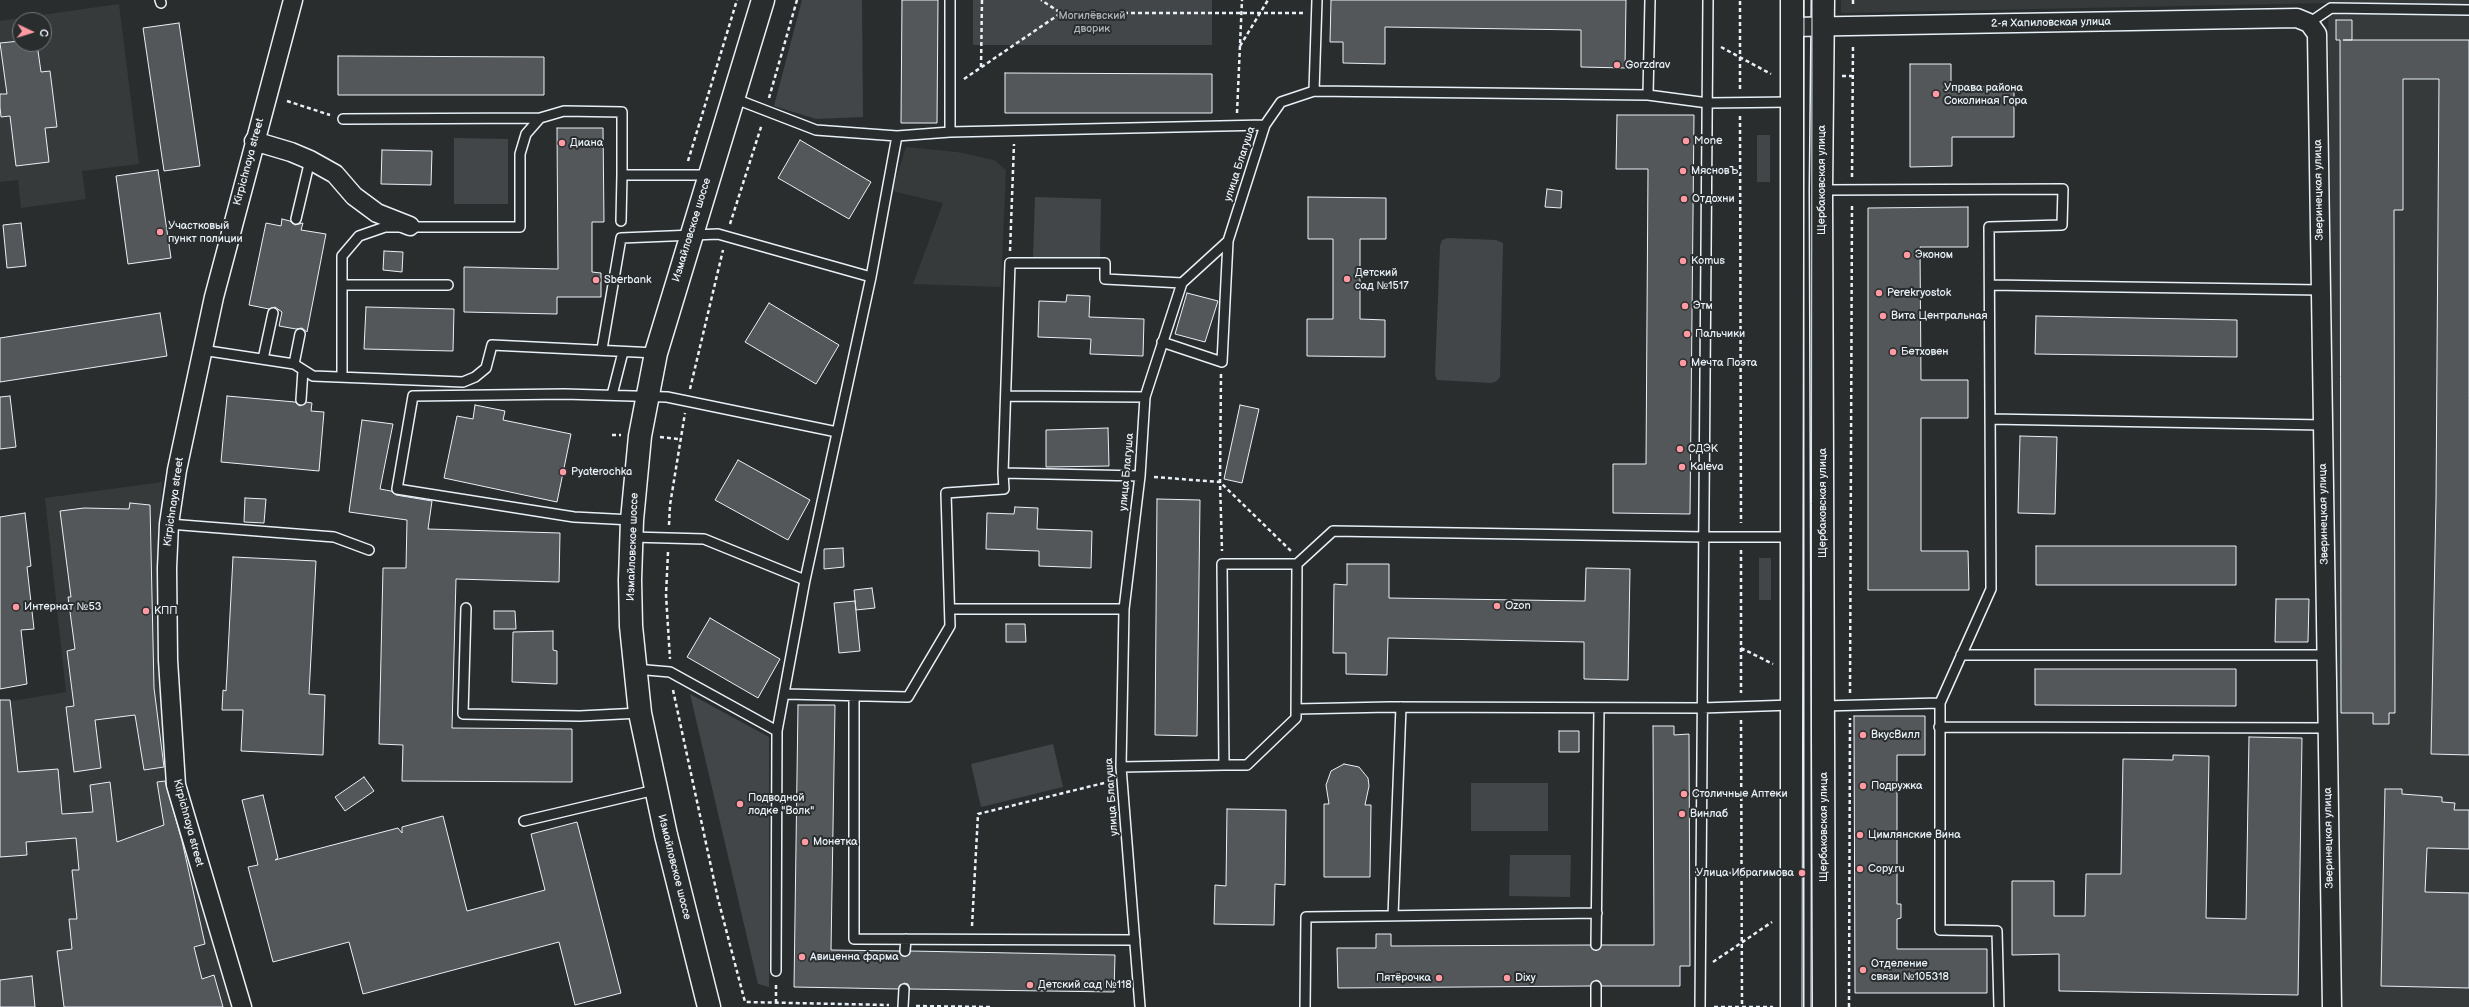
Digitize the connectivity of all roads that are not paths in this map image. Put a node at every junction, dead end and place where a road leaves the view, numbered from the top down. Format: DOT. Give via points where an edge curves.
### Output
graph roads {
  1 [pos="293,0"];
  2 [pos="763,0"];
  3 [pos="950,0"];
  4 [pos="1316,0"];
  5 [pos="1650,0"];
  6 [pos="1708,0"];
  7 [pos="1792,0"];
  8 [pos="1823,0"];
  9 [pos="2469,10"];
  10 [pos="2309,23"];
  11 [pos="1792,27"];
  12 [pos="1823,27"];
  13 [pos="1314,91"];
  14 [pos="1648,94"];
  15 [pos="732,98"];
  16 [pos="1792,102"];
  17 [pos="1708,103"];
  18 [pos="540,118"];
  19 [pos="343,119"];
  20 [pos="1265,125"];
  21 [pos="950,132"];
  22 [pos="897,136"];
  23 [pos="254,142"];
  24 [pos="310,160"];
  25 [pos="622,175"];
  26 [pos="709,175"];
  27 [pos="1821,190"];
  28 [pos="296,219"];
  29 [pos="622,221"];
  30 [pos="410,226"];
  31 [pos="691,236"];
  32 [pos="1228,241"];
  33 [pos="871,277"];
  34 [pos="1182,283"];
  35 [pos="342,285"];
  36 [pos="448,285"];
  37 [pos="1990,285"];
  38 [pos="2321,290"];
  39 [pos="273,313"];
  40 [pos="300,334"];
  41 [pos="1162,342"];
  42 [pos="602,349"];
  43 [pos="202,350"];
  44 [pos="623,352"];
  45 [pos="656,353"];
  46 [pos="263,359"];
  47 [pos="294,364"];
  48 [pos="303,370"];
  49 [pos="342,376"];
  50 [pos="612,395"];
  51 [pos="1007,396"];
  52 [pos="646,397"];
  53 [pos="1145,397"];
  54 [pos="301,400"];
  55 [pos="1990,419"];
  56 [pos="2323,425"];
  57 [pos="837,432"];
  58 [pos="1004,473"];
  59 [pos="1140,476"];
  60 [pos="169,524"];
  61 [pos="632,529"];
  62 [pos="1792,537"];
  63 [pos="1705,538"];
  64 [pos="369,550"];
  65 [pos="1300,562"];
  66 [pos="805,580"];
  67 [pos="466,608"];
  68 [pos="950,609"];
  69 [pos="1124,609"];
  70 [pos="1961,655"];
  71 [pos="2326,655"];
  72 [pos="635,669"];
  73 [pos="786,694"];
  74 [pos="854,696"];
  75 [pos="1940,703"];
  76 [pos="1793,705"];
  77 [pos="1823,706"];
  78 [pos="1402,707"];
  79 [pos="1599,708"];
  80 [pos="1702,708"];
  81 [pos="1296,709"];
  82 [pos="640,712"];
  83 [pos="1939,727"];
  84 [pos="2328,728"];
  85 [pos="777,731"];
  86 [pos="1224,765"];
  87 [pos="1122,767"];
  88 [pos="656,790"];
  89 [pos="524,821"];
  90 [pos="1597,913"];
  91 [pos="1392,916"];
  92 [pos="906,939"];
  93 [pos="1134,940"];
  94 [pos="1596,945"];
  95 [pos="906,951"];
  96 [pos="776,972"];
  97 [pos="1596,986"];
  98 [pos="904,989"];
  99 [pos="903,1006"];
  100 [pos="242,1007"];
  101 [pos="709,1007"];
  102 [pos="1140,1007"];
  103 [pos="1304,1007"];
  104 [pos="1596,1007"];
  105 [pos="1700,1007"];
  106 [pos="1792,1007"];
  107 [pos="1824,1007"];
  108 [pos="1999,1007"];
  109 [pos="2332,1007"];
  1 -- 23 [label="street, Kirpichnaya street"];
  2 -- 15 [label="main road, Измайловское шоссе"];
  3 -- 21 [label="lane"];
  4 -- 13 [label="lane"];
  5 -- 14 [label="lane"];
  6 -- 17 [label="lane"];
  7 -- 11 [label="main road"];
  8 -- 12 [label="main road, Щербаковская улица"];
  9 -- 10 [label="lane" via="2331,8"];
  10 -- 12 [label="street, 2-я Хапиловская улица" via="2297,18"];
  10 -- 38 [label="street, Зверинецкая улица" via="2317,34"];
  11 -- 12 [label="street, 2-я Хапиловская улица"];
  11 -- 16 [label="main road"];
  12 -- 27 [label="main road, Щербаковская улица"];
  13 -- 14 [label="lane, улица Благуша"];
  13 -- 20 [label="lane, улица Благуша" via="1281,102"];
  14 -- 17 [label="lane, улица Благуша"];
  15 -- 22 [label="lane" via="816,130"];
  15 -- 26 [label="main road, Измайловское шоссе"];
  16 -- 17 [label="lane, улица Благуша"];
  16 -- 62 [label="main road"];
  17 -- 63 [label="lane"];
  18 -- 19 [label="lane"];
  18 -- 25 [label="lane" via="564,111 622,112"];
  18 -- 30 [label="lane" via="526,134 520,154 520,227"];
  20 -- 21 [label="lane"];
  20 -- 32 [label="lane, улица Благуша"];
  21 -- 22 [label="lane"];
  22 -- 33 [label="lane"];
  23 -- 24 [label="street"];
  23 -- 43 [label="street, Kirpichnaya street"];
  24 -- 28 [label="lane"];
  24 -- 30 [label="street" via="335,174 354,196 377,212"];
  25 -- 26 [label="lane"];
  25 -- 29 [label="lane"];
  26 -- 31 [label="main road, Измайловское шоссе"];
  27 -- 37 [label="lane" via="2063,190 2062,226 1989,228"];
  27 -- 77 [label="main road, Щербаковская улица"];
  30 -- 35 [label="lane" via="385,228 358,236 342,256"];
  31 -- 33 [label="lane" via="718,234"];
  31 -- 42 [label="lane" via="621,238"];
  31 -- 45 [label="main road, Измайловское шоссе"];
  32 -- 34 [label="lane, улица Благуша"];
  32 -- 41 [label="lane" via="1222,362"];
  33 -- 57 [label="lane"];
  34 -- 41 [label="lane, улица Благуша"];
  34 -- 51 [label="lane" via="1105,279 1105,263 1010,263"];
  35 -- 36 [label="lane"];
  35 -- 49 [label="lane"];
  37 -- 38 [label="lane"];
  37 -- 55 [label="lane"];
  38 -- 56 [label="street, Зверинецкая улица"];
  39 -- 46 [label="lane"];
  40 -- 47 [label="lane"];
  41 -- 53 [label="lane, улица Благуша"];
  42 -- 44 [label="lane"];
  42 -- 49 [label="lane" via="492,345 486,368 463,382"];
  43 -- 46 [label="lane"];
  43 -- 60 [label="street, Kirpichnaya street" via="176,470"];
  44 -- 45 [label="lane"];
  44 -- 50 [label="lane"];
  45 -- 52 [label="main road, Измайловское шоссе"];
  46 -- 47 [label="lane"];
  47 -- 48 [label="lane"];
  48 -- 49 [label="lane" via="313,376"];
  48 -- 54 [label="lane"];
  50 -- 52 [label="lane"];
  50 -- 61 [label="lane" via="413,396 397,490 574,517"];
  51 -- 53 [label="lane"];
  51 -- 58 [label="lane"];
  52 -- 57 [label="lane" via="687,401"];
  52 -- 61 [label="main road, Измайловское шоссе"];
  53 -- 59 [label="lane, улица Благуша"];
  55 -- 56 [label="lane"];
  55 -- 70 [label="lane" via="1991,589"];
  56 -- 71 [label="street, Зверинецкая улица"];
  57 -- 66 [label="lane"];
  58 -- 59 [label="lane"];
  58 -- 68 [label="lane" via="1004,489 946,493"];
  59 -- 69 [label="lane, улица Благуша"];
  60 -- 64 [label="lane" via="334,537"];
  60 -- 100 [label="street, Kirpichnaya street" via="166,568 168,660 176,785"];
  61 -- 66 [label="lane" via="669,538 704,539"];
  61 -- 72 [label="main road, Измайловское шоссе" via="630,580"];
  62 -- 63 [label="lane"];
  62 -- 76 [label="main road"];
  63 -- 65 [label="lane" via="1333,531"];
  63 -- 80 [label="lane"];
  65 -- 81 [label="lane"];
  65 -- 86 [label="lane" via="1222,564"];
  66 -- 73 [label="lane"];
  67 -- 82 [label="lane" via="463,714 580,716"];
  68 -- 69 [label="lane"];
  68 -- 74 [label="lane" via="950,626 908,697"];
  69 -- 87 [label="lane, улица Благуша"];
  70 -- 71 [label="lane"];
  70 -- 75 [label="lane"];
  71 -- 84 [label="street, Зверинецкая улица"];
  72 -- 82 [label="main road, Измайловское шоссе"];
  72 -- 85 [label="lane" via="670,672"];
  73 -- 74 [label="lane"];
  73 -- 85 [label="lane"];
  74 -- 92 [label="lane" via="854,939"];
  75 -- 77 [label="lane"];
  75 -- 83 [label="lane"];
  76 -- 80 [label="lane"];
  76 -- 106 [label="main road"];
  77 -- 107 [label="main road, Щербаковская улица"];
  78 -- 79 [label="lane"];
  78 -- 81 [label="lane"];
  78 -- 91 [label="lane"];
  79 -- 80 [label="lane"];
  79 -- 90 [label="lane"];
  80 -- 105 [label="lane"];
  81 -- 86 [label="lane" via="1296,718 1247,765"];
  82 -- 88 [label="main road, Измайловское шоссе"];
  83 -- 84 [label="lane"];
  83 -- 108 [label="lane" via="1940,930 1997,931"];
  84 -- 109 [label="street, Зверинецкая улица"];
  85 -- 96 [label="lane"];
  86 -- 87 [label="lane"];
  87 -- 93 [label="lane, улица Благуша"];
  88 -- 89 [label="lane"];
  88 -- 101 [label="main road, Измайловское шоссе"];
  90 -- 91 [label="lane"];
  90 -- 94 [label="lane"];
  91 -- 103 [label="lane" via="1306,917"];
  92 -- 93 [label="lane"];
  92 -- 95 [label="lane"];
  93 -- 102 [label="lane, улица Благуша"];
  97 -- 104 [label="lane"];
  98 -- 99 [label="lane"];
}
